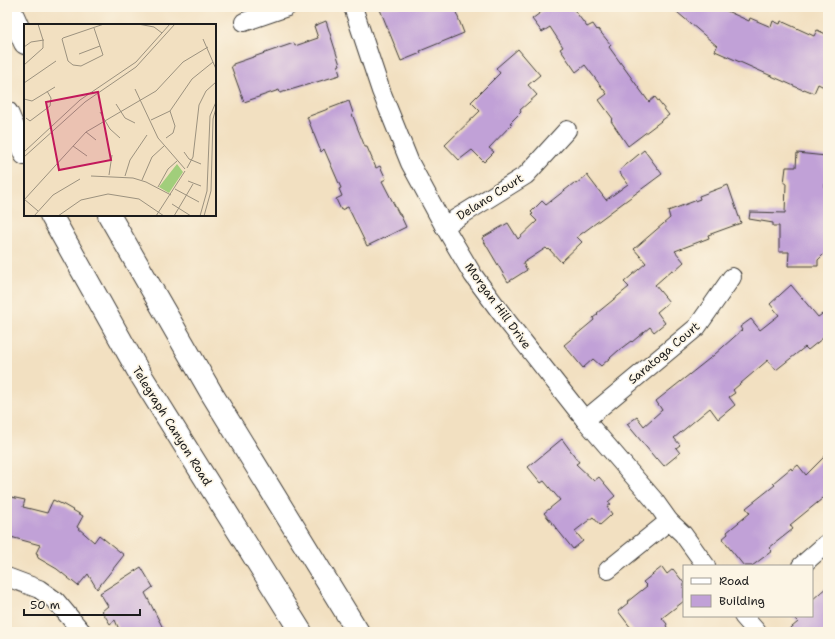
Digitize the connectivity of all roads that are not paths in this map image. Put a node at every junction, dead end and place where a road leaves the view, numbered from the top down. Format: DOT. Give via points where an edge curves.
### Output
graph roads {
  1 [pos="9,7"];
  2 [pos="287,7"];
  3 [pos="354,7"];
  4 [pos="244,22"];
  5 [pos="24,41"];
  6 [pos="7,112"];
  7 [pos="567,130"];
  8 [pos="24,152"];
  9 [pos="52,216"];
  10 [pos="110,216"];
  11 [pos="444,226"];
  12 [pos="732,277"];
  13 [pos="585,420"];
  14 [pos="669,521"];
  15 [pos="826,544"];
  16 [pos="705,565"];
  17 [pos="803,565"];
  18 [pos="608,570"];
  19 [pos="7,577"];
  20 [pos="745,617"];
  21 [pos="82,632"];
  22 [pos="300,632"];
  23 [pos="358,632"];
  24 [pos="757,632"];
  1 -- 5 [label="main road"];
  2 -- 4 [label="street"];
  3 -- 11 [label="street, Morgan Hill Drive" via="381,91 410,163"];
  6 -- 8 [label="main road"];
  7 -- 11 [label="street, Delano Court" via="526,175"];
  9 -- 22 [label="main road, Telegraph Canyon Road" via="137,369"];
  10 -- 23 [label="main road" via="212,394"];
  11 -- 13 [label="street, Morgan Hill Drive" via="474,275 507,321"];
  12 -- 13 [label="street, Saratoga Court" via="697,327"];
  13 -- 14 [label="street, Morgan Hill Drive"];
  14 -- 16 [label="street, Morgan Hill Drive" via="683,534"];
  14 -- 18 [label="street"];
  15 -- 17 [label="street"];
  19 -- 21 [label="street" via="39,589 56,601"];
  20 -- 24 [label="street"];
}
